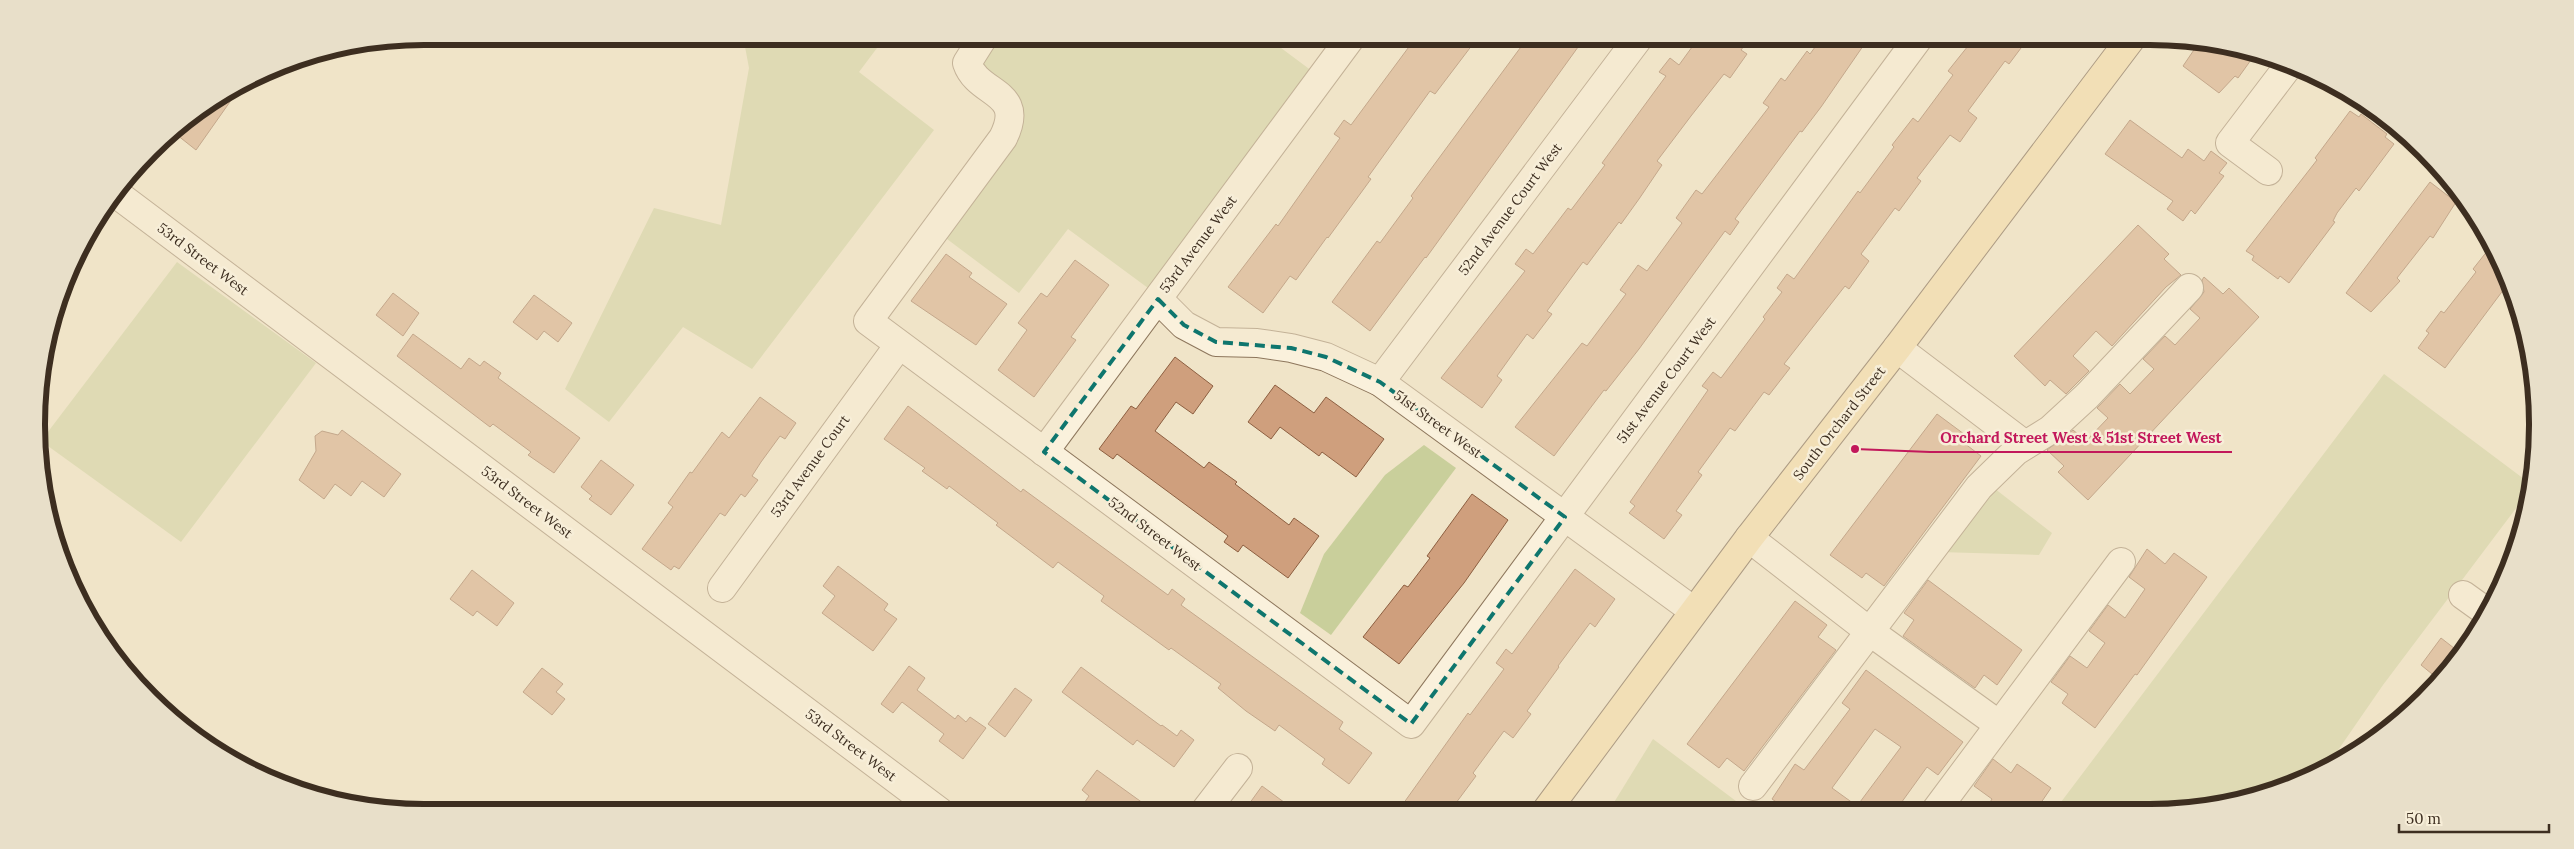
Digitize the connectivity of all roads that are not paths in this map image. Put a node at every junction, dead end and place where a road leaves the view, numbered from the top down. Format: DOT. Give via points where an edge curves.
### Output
graph roads {
  1 [pos="978,45"];
  2 [pos="1345,45"];
  3 [pos="1633,45"];
  4 [pos="1913,45"];
  5 [pos="2126,45"];
  6 [pos="2285,70"];
  7 [pos="2268,171"];
  8 [pos="120,197"];
  9 [pos="2189,288"];
  10 [pos="1158,299"];
  11 [pos="899,344"];
  12 [pos="1897,348"];
  13 [pos="1380,382"];
  14 [pos="2025,446"];
  15 [pos="1044,452"];
  16 [pos="1565,517"];
  17 [pos="1749,538"];
  18 [pos="2121,562"];
  19 [pos="722,588"];
  20 [pos="2463,594"];
  21 [pos="2481,608"];
  22 [pos="1694,611"];
  23 [pos="1869,631"];
  24 [pos="1411,724"];
  25 [pos="1998,724"];
  26 [pos="1238,768"];
  27 [pos="1753,786"];
  28 [pos="929,804"];
  29 [pos="1210,804"];
  30 [pos="1551,804"];
  31 [pos="1940,804"];
  1 -- 11 [label="street, 52nd Street West" via="967,63 974,75 1008,105 1011,119 1004,138 868,321"];
  2 -- 10 [label="street, 53rd Avenue West"];
  3 -- 13 [label="street, 52nd Avenue Court West"];
  4 -- 16 [label="street, 51st Avenue Court West"];
  5 -- 12 [label="main road, South Orchard Street"];
  6 -- 7 [label="street" via="2230,143"];
  8 -- 28 [label="street, 53rd Street West"];
  9 -- 14 [label="street" via="2086,396 2050,430"];
  10 -- 13 [label="street, 51st Street West" via="1184,325 1216,342 1291,348 1326,357"];
  10 -- 15 [label="street, 53rd Avenue West"];
  11 -- 15 [label="street, 52nd Street West"];
  11 -- 19 [label="street, 53rd Avenue Court"];
  12 -- 14 [label="street"];
  12 -- 17 [label="main road, South Orchard Street"];
  13 -- 16 [label="street, 51st Street West"];
  14 -- 23 [label="street" via="1993,471 1979,487"];
  15 -- 24 [label="street, 52nd Street West"];
  16 -- 22 [label="street, 51st Street West"];
  16 -- 24 [label="street, 51st Avenue Court West"];
  17 -- 22 [label="main road, South Orchard Street"];
  17 -- 23 [label="street"];
  18 -- 25 [label="street"];
  20 -- 21 [label="street"];
  22 -- 30 [label="main road, South Orchard Street"];
  23 -- 25 [label="street"];
  23 -- 27 [label="street"];
  25 -- 31 [label="street"];
  26 -- 29 [label="street"];
}
